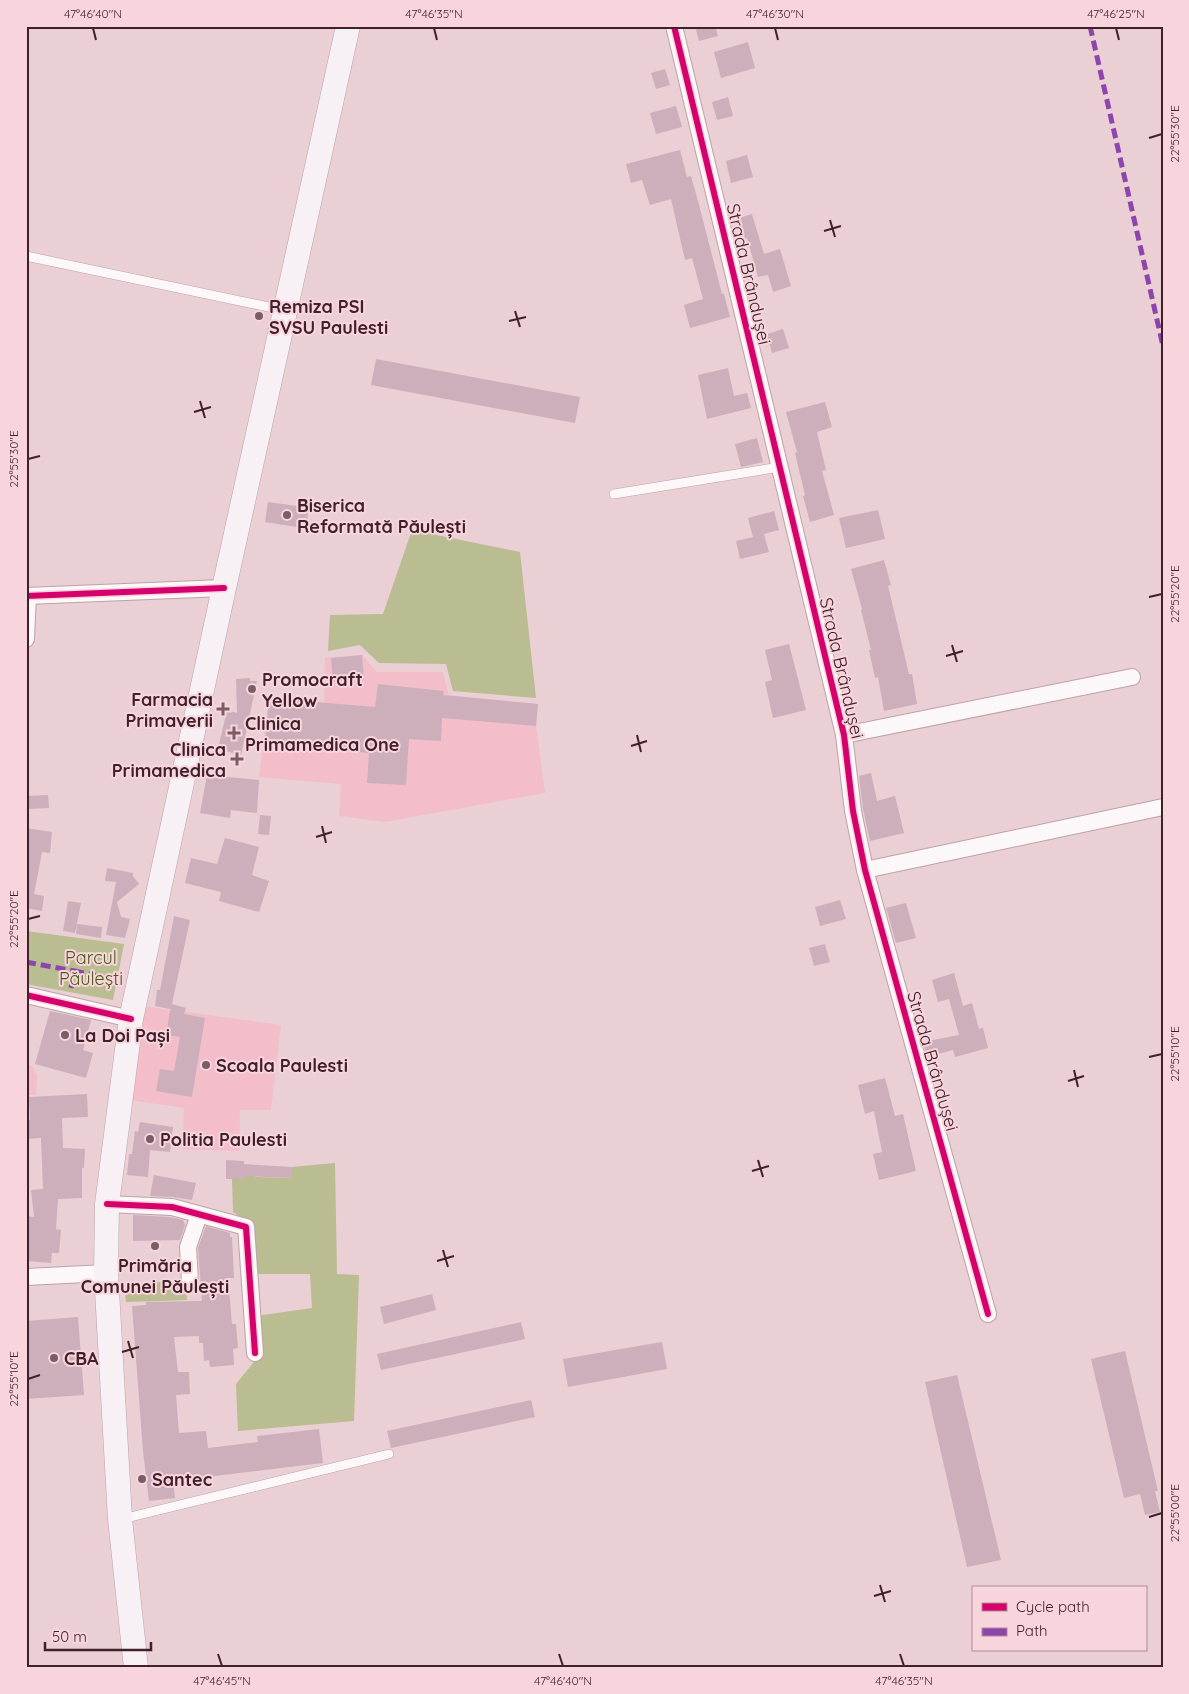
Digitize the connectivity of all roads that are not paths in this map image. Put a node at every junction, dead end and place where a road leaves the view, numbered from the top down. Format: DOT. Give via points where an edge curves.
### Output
graph roads {
  1 [pos="348,26"];
  2 [pos="674,26"];
  3 [pos="26,256"];
  4 [pos="286,311"];
  5 [pos="780,468"];
  6 [pos="614,494"];
  7 [pos="224,588"];
  8 [pos="27,596"];
  9 [pos="26,639"];
  10 [pos="1132,676"];
  11 [pos="844,734"];
  12 [pos="1163,807"];
  13 [pos="865,870"];
  14 [pos="26,995"];
  15 [pos="130,1019"];
  16 [pos="107,1204"];
  17 [pos="199,1215"];
  18 [pos="106,1273"];
  19 [pos="26,1277"];
  20 [pos="190,1282"];
  21 [pos="988,1314"];
  22 [pos="255,1353"];
  23 [pos="388,1454"];
  24 [pos="120,1519"];
  25 [pos="136,1668"];
  1 -- 4 [label="main road"];
  2 -- 5 [label="street, Strada Brândușei"];
  3 -- 4 [label="lane"];
  4 -- 7 [label="main road"];
  5 -- 6 [label="lane"];
  5 -- 11 [label="street, Strada Brândușei"];
  7 -- 8 [label="street"];
  7 -- 15 [label="main road"];
  8 -- 9 [label="street"];
  10 -- 11 [label="street"];
  11 -- 13 [label="street, Strada Brândușei" via="853,811"];
  12 -- 13 [label="street"];
  13 -- 21 [label="street, Strada Brândușei"];
  14 -- 15 [label="street"];
  15 -- 16 [label="main road"];
  16 -- 17 [label="street" via="172,1208"];
  16 -- 18 [label="main road"];
  17 -- 20 [label="street" via="188,1247"];
  17 -- 22 [label="street" via="246,1227"];
  18 -- 19 [label="street"];
  18 -- 24 [label="main road"];
  23 -- 24 [label="lane"];
  24 -- 25 [label="main road"];
}
